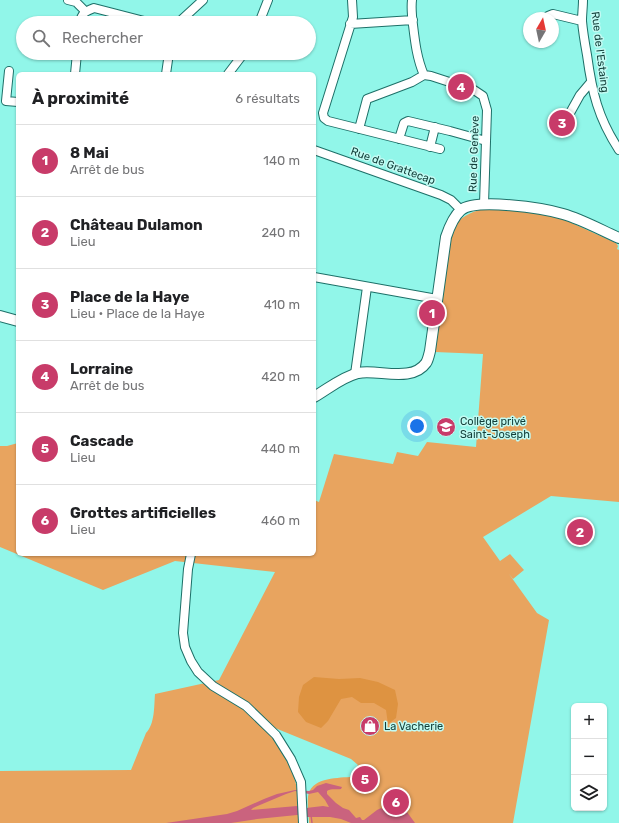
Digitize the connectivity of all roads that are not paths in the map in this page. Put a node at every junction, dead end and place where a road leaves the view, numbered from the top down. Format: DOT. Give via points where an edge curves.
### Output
graph roads {
  1 [pos="68,0"];
  2 [pos="203,0"];
  3 [pos="268,0"];
  4 [pos="352,0"];
  5 [pos="412,0"];
  6 [pos="583,0"];
  7 [pos="85,11"];
  8 [pos="559,15"];
  9 [pos="82,16"];
  10 [pos="125,16"];
  11 [pos="186,16"];
  12 [pos="262,16"];
  13 [pos="413,20"];
  14 [pos="582,21"];
  15 [pos="350,24"];
  16 [pos="76,60"];
  17 [pos="168,60"];
  18 [pos="239,60"];
  19 [pos="9,71"];
  20 [pos="75,72"];
  21 [pos="166,72"];
  22 [pos="230,72"];
  23 [pos="424,75"];
  24 [pos="591,82"];
  25 [pos="16,102"];
  26 [pos="570,113"];
  27 [pos="435,127"];
  28 [pos="359,129"];
  29 [pos="399,139"];
  30 [pos="486,141"];
  31 [pos="430,147"];
  32 [pos="440,149"];
  33 [pos="619,150"];
  34 [pos="316,151"];
  35 [pos="484,204"];
  36 [pos="461,210"];
  37 [pos="619,238"];
  38 [pos="316,277"];
  39 [pos="367,287"];
  40 [pos="437,299"];
  41 [pos="0,316"];
  42 [pos="16,320"];
  43 [pos="355,374"];
  44 [pos="316,396"];
  45 [pos="191,556"];
  46 [pos="303,822"];
  1 -- 7 [label="street" via="76,2"];
  2 -- 11 [label="street"];
  3 -- 12 [label="street"];
  4 -- 15 [label="street" via="353,17"];
  5 -- 13 [label="street"];
  6 -- 14 [label="street, Rue de l'Estaing"];
  7 -- 9 [label="street"];
  7 -- 10 [label="street" via="94,8"];
  8 -- 14 [label="street"];
  13 -- 15 [label="street"];
  13 -- 23 [label="street" via="419,62"];
  14 -- 24 [label="street, Rue de l'Estaing"];
  15 -- 28 [label="street" via="323,113 328,121"];
  16 -- 20 [label="street"];
  17 -- 21 [label="street"];
  18 -- 22 [label="street"];
  19 -- 25 [label="street" via="6,101"];
  23 -- 28 [label="street" via="367,99"];
  23 -- 30 [label="street, Rue de Genève" via="474,90 483,96 487,110"];
  24 -- 26 [label="street"];
  24 -- 33 [label="street, Rue de l'Estaing" via="602,120"];
  27 -- 29 [label="street" via="408,121 404,123"];
  27 -- 30 [label="street"];
  27 -- 31 [label="street"];
  28 -- 29 [label="street"];
  29 -- 31 [label="street"];
  30 -- 35 [label="street, Rue de Genève"];
  31 -- 32 [label="street"];
  34 -- 36 [label="street, Rue de Grattecap" via="441,195"];
  35 -- 36 [label="main road"];
  35 -- 37 [label="main road" via="558,213"];
  36 -- 40 [label="main road" via="450,224 446,237"];
  38 -- 39 [label="street"];
  39 -- 40 [label="street"];
  39 -- 43 [label="street"];
  40 -- 43 [label="main road" via="430,351 420,369 403,374"];
  41 -- 42 [label="main road"];
  43 -- 44 [label="main road"];
  45 -- 46 [label="street" via="183,633 190,661 213,686 246,706 276,735 301,782"];
}
